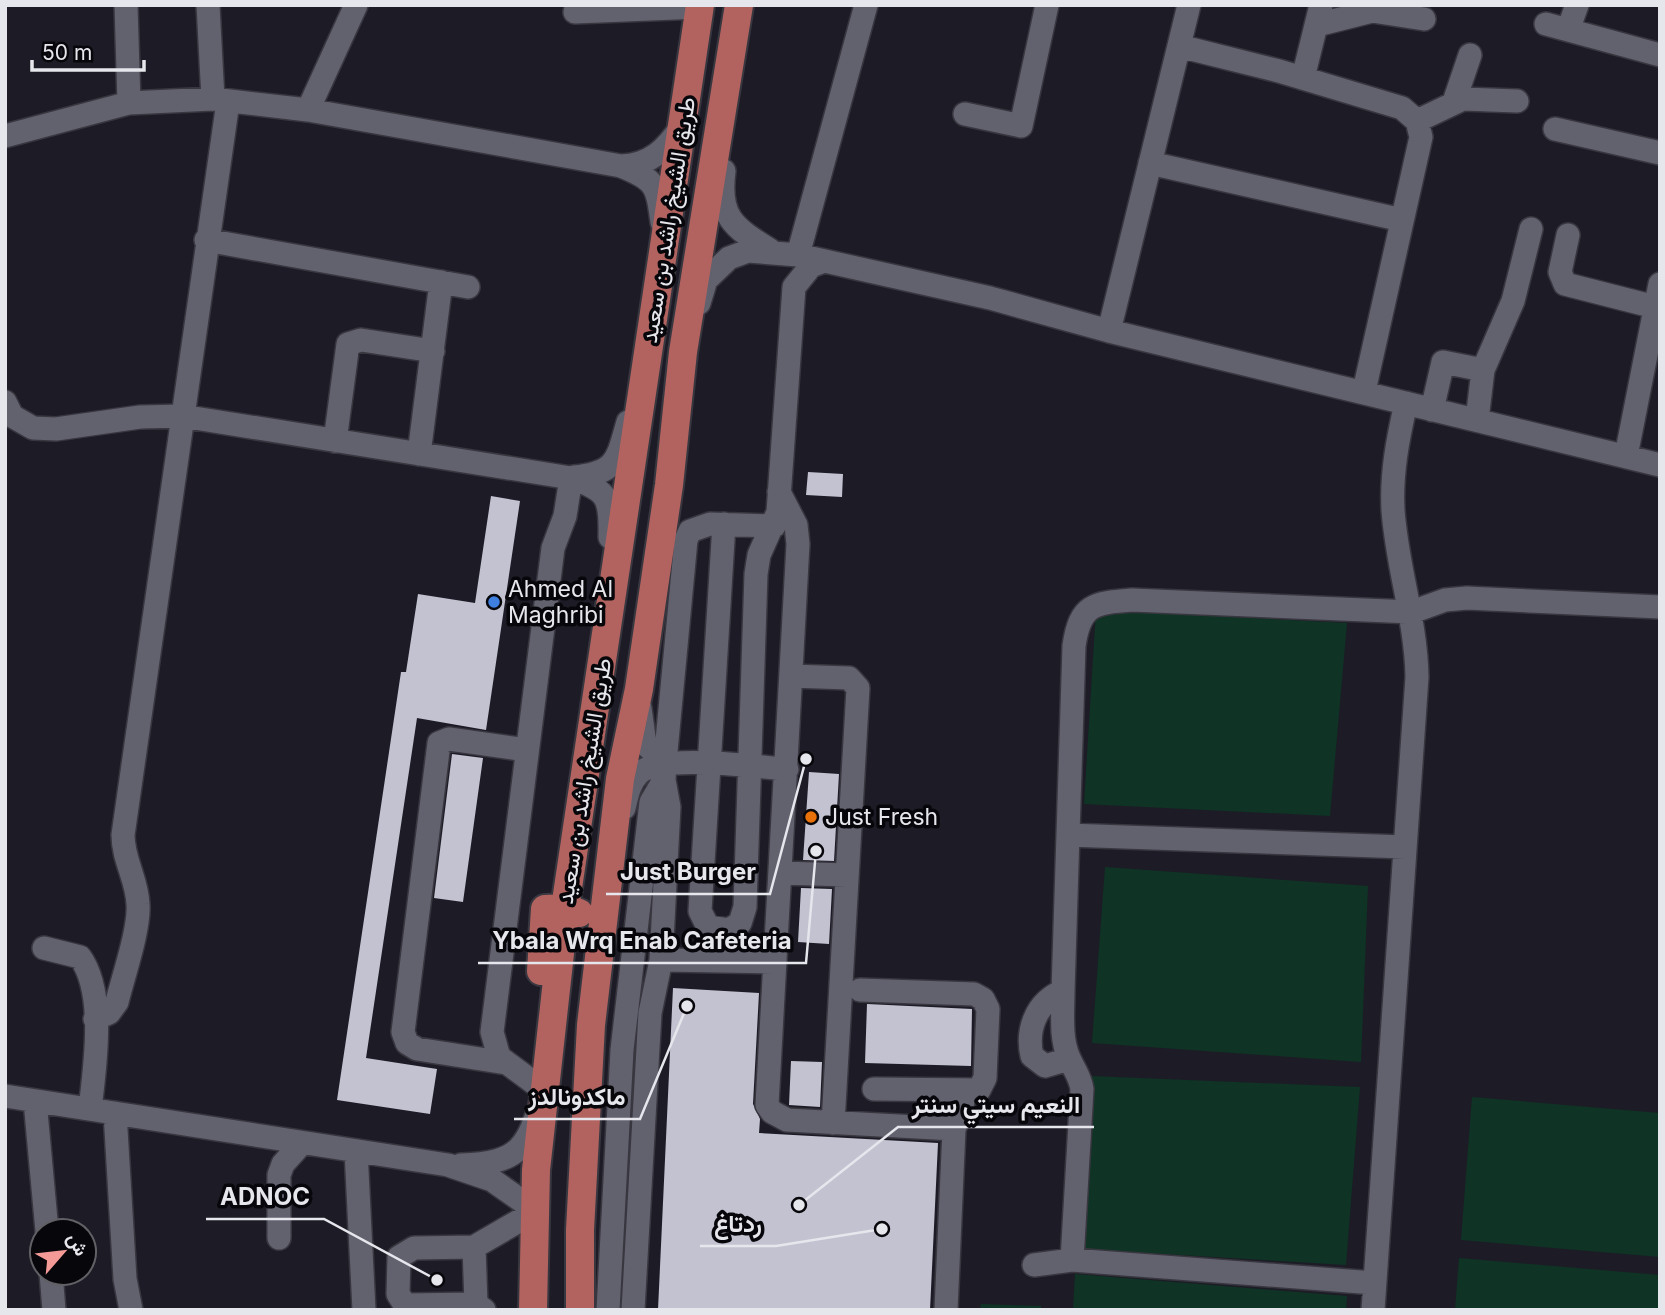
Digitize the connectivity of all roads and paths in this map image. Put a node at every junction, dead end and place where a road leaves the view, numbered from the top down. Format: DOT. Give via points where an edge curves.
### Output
graph roads {
  1 [pos="126,5"];
  2 [pos="208,5"];
  3 [pos="356,5"];
  4 [pos="739,5"];
  5 [pos="866,5"];
  6 [pos="1046,5"];
  7 [pos="1189,5"];
  8 [pos="1577,5"];
  9 [pos="700,6"];
  10 [pos="575,12"];
  11 [pos="1319,15"];
  12 [pos="1424,19"];
  13 [pos="1546,24"];
  14 [pos="1568,30"];
  15 [pos="1179,46"];
  16 [pos="1470,55"];
  17 [pos="1660,55"];
  18 [pos="1304,78"];
  19 [pos="725,92"];
  20 [pos="221,101"];
  21 [pos="1517,101"];
  22 [pos="1454,102"];
  23 [pos="129,103"];
  24 [pos="308,110"];
  25 [pos="965,114"];
  26 [pos="1417,121"];
  27 [pos="682,126"];
  28 [pos="1555,129"];
  29 [pos="5,136"];
  30 [pos="1660,153"];
  31 [pos="1150,163"];
  32 [pos="621,166"];
  33 [pos="1402,220"];
  34 [pos="1531,229"];
  35 [pos="1568,235"];
  36 [pos="664,237"];
  37 [pos="206,240"];
  38 [pos="782,253"];
  39 [pos="824,261"];
  40 [pos="441,282"];
  41 [pos="468,287"];
  42 [pos="794,287"];
  43 [pos="1657,295"];
  44 [pos="1109,331"];
  45 [pos="433,351"];
  46 [pos="683,352"];
  47 [pos="1483,370"];
  48 [pos="643,388"];
  49 [pos="1364,391"];
  50 [pos="5,402"];
  51 [pos="1406,403"];
  52 [pos="1432,410"];
  53 [pos="182,416"];
  54 [pos="1477,420"];
  55 [pos="335,441"];
  56 [pos="419,454"];
  57 [pos="1626,456"];
  58 [pos="1660,465"];
  59 [pos="571,478"];
  60 [pos="669,485"];
  61 [pos="779,492"];
  62 [pos="724,524"];
  63 [pos="774,526"];
  64 [pos="615,583"];
  65 [pos="1660,607"];
  66 [pos="1412,612"];
  67 [pos="791,676"];
  68 [pos="639,689"];
  69 [pos="527,750"];
  70 [pos="707,765"];
  71 [pos="748,767"];
  72 [pos="787,769"];
  73 [pos="664,771"];
  74 [pos="1068,835"];
  75 [pos="1405,847"];
  76 [pos="780,873"];
  77 [pos="847,875"];
  78 [pos="608,883"];
  79 [pos="565,908"];
  80 [pos="44,948"];
  81 [pos="661,960"];
  82 [pos="774,962"];
  83 [pos="860,989"];
  84 [pos="1063,991"];
  85 [pos="95,1019"];
  86 [pos="591,1025"];
  87 [pos="1069,1059"];
  88 [pos="506,1063"];
  89 [pos="874,1089"];
  90 [pos="545,1091"];
  91 [pos="964,1091"];
  92 [pos="5,1096"];
  93 [pos="35,1101"];
  94 [pos="90,1109"];
  95 [pos="116,1113"];
  96 [pos="832,1123"];
  97 [pos="954,1129"];
  98 [pos="302,1143"];
  99 [pos="356,1151"];
  100 [pos="448,1166"];
  101 [pos="536,1211"];
  102 [pos="46,1217"];
  103 [pos="279,1238"];
  104 [pos="474,1247"];
  105 [pos="610,1255"];
  106 [pos="637,1257"];
  107 [pos="1072,1261"];
  108 [pos="1034,1265"];
  109 [pos="1374,1283"];
  110 [pos="52,1287"];
  111 [pos="480,1307"];
  112 [pos="54,1310"];
  113 [pos="131,1310"];
  114 [pos="364,1310"];
  115 [pos="533,1310"];
  116 [pos="580,1310"];
  117 [pos="608,1310"];
  118 [pos="633,1310"];
  119 [pos="946,1310"];
  120 [pos="1373,1310"];
  1 -- 23 [label="street"];
  2 -- 20 [label="street"];
  3 -- 24 [label="street"];
  4 -- 19 [label="main road, طريق الشيخ راشد بن سعيد"];
  5 -- 38 [label="street"];
  6 -- 25 [label="street" via="1021,126"];
  7 -- 15 [label="street"];
  8 -- 14 [label="street"];
  9 -- 10 [label="street"];
  9 -- 27 [label="main road, طريق الشيخ راشد بن سعيد"];
  11 -- 12 [label="street" via="1372,10"];
  11 -- 18 [label="street"];
  13 -- 14 [label="street"];
  14 -- 17 [label="street"];
  15 -- 18 [label="street"];
  15 -- 31 [label="street"];
  16 -- 22 [label="street"];
  18 -- 26 [label="street" via="1402,108"];
  19 -- 38 [label="street" via="730,114 721,191 724,208 744,235"];
  19 -- 46 [label="main road, طريق الشيخ راشد بن سعيد"];
  20 -- 23 [label="street"];
  20 -- 24 [label="street"];
  20 -- 37 [label="street"];
  21 -- 22 [label="street" via="1478,98"];
  22 -- 26 [label="street"];
  23 -- 29 [label="street"];
  24 -- 32 [label="street"];
  26 -- 33 [label="street" via="1421,137"];
  27 -- 32 [label="street" via="662,152"];
  27 -- 36 [label="main road, طريق الشيخ راشد بن سعيد"];
  28 -- 30 [label="street"];
  31 -- 33 [label="street"];
  31 -- 44 [label="street"];
  32 -- 36 [label="street" via="655,186"];
  33 -- 49 [label="street"];
  34 -- 47 [label="street" via="1513,301"];
  35 -- 43 [label="street" via="1560,272 1565,284"];
  36 -- 48 [label="main road, طريق الشيخ راشد بن سعيد"];
  37 -- 40 [label="street"];
  37 -- 53 [label="street"];
  38 -- 39 [label="street"];
  38 -- 42 [label="street"];
  38 -- 46 [label="street" via="739,254 710,274"];
  39 -- 42 [label="street" via="811,266"];
  39 -- 44 [label="street" via="990,298"];
  40 -- 41 [label="street"];
  40 -- 45 [label="street"];
  42 -- 61 [label="street"];
  43 -- 57 [label="street"];
  44 -- 49 [label="street"];
  45 -- 55 [label="street" via="361,340 348,344"];
  45 -- 56 [label="street"];
  46 -- 60 [label="main road, طريق الشيخ راشد بن سعيد"];
  47 -- 52 [label="street" via="1443,362"];
  47 -- 54 [label="street"];
  48 -- 59 [label="street" via="614,464 598,474"];
  48 -- 60 [label="main road" via="641,474 648,482"];
  48 -- 64 [label="main road, طريق الشيخ راشد بن سعيد"];
  49 -- 51 [label="street"];
  50 -- 53 [label="street" via="12,416 33,428"];
  51 -- 52 [label="street"];
  51 -- 66 [label="street" via="1395,455 1393,511"];
  52 -- 54 [label="street"];
  53 -- 55 [label="street"];
  53 -- 85 [label="street" via="123,835 123,854 137,888 139,908 117,1002 109,1013"];
  54 -- 57 [label="street"];
  55 -- 56 [label="street"];
  56 -- 59 [label="street"];
  57 -- 58 [label="street"];
  59 -- 64 [label="street" via="596,487 608,501"];
  59 -- 69 [label="street" via="565,516 553,548"];
  60 -- 68 [label="main road, طريق الشيخ راشد بن سعيد"];
  61 -- 63 [label="street"];
  61 -- 67 [label="street" via="796,526 798,544"];
  62 -- 63 [label="street"];
  62 -- 70 [label="street"];
  62 -- 73 [label="street" via="698,526 686,540"];
  63 -- 71 [label="street" via="763,545 756,574"];
  64 -- 79 [label="main road, طريق الشيخ راشد بن سعيد"];
  65 -- 66 [label="street" via="1466,598"];
  66 -- 74 [label="street" via="1132,600 1099,603 1085,611 1074,646"];
  66 -- 75 [label="street" via="1418,677"];
  67 -- 72 [label="street"];
  67 -- 77 [label="street" via="849,678 858,688"];
  68 -- 73 [label="street" via="645,744"];
  68 -- 78 [label="main road, طريق الشيخ راشد بن سعيد" via="620,779"];
  69 -- 88 [label="street" via="492,1032 495,1049"];
  69 -- 88 [label="street" via="449,739 439,743 403,1032 407,1043 417,1048"];
  70 -- 71 [label="street"];
  70 -- 71 [label="street" via="700,911 708,927 729,930 740,923 745,907"];
  70 -- 73 [label="street"];
  71 -- 72 [label="street"];
  72 -- 76 [label="street"];
  73 -- 78 [label="street" via="639,773 628,791"];
  73 -- 81 [label="street" via="669,807"];
  73 -- 105 [label="street" via="652,802 622,1050"];
  74 -- 75 [label="street"];
  74 -- 84 [label="street"];
  75 -- 109 [label="street"];
  76 -- 77 [label="street"];
  76 -- 82 [label="street"];
  77 -- 96 [label="street"];
  78 -- 86 [label="main road, طريق الشيخ راشد بن سعيد"];
  79 -- 86 [label="main road" via="580,915 572,991"];
  79 -- 90 [label="main road, طريق الشيخ راشد بن سعيد"];
  80 -- 85 [label="street" via="80,957 89,969"];
  81 -- 82 [label="street"];
  81 -- 106 [label="street" via="650,1013"];
  82 -- 96 [label="street" via="767,1105 787,1120"];
  83 -- 91 [label="street" via="974,994 983,999 988,1009 984,1082 976,1091"];
  84 -- 87 [label="street" via="1063,1040"];
  84 -- 87 [label="street" via="1039,1008 1028,1037 1032,1056 1045,1066"];
  85 -- 94 [label="street"];
  86 -- 116 [label="main road, طريق الشيخ راشد بن سعيد"];
  87 -- 107 [label="street" via="1080,1075 1082,1089"];
  88 -- 90 [label="street"];
  89 -- 91 [label="street"];
  90 -- 100 [label="street" via="523,1145 509,1157 492,1164"];
  90 -- 101 [label="main road, طريق الشيخ راشد بن سعيد"];
  91 -- 97 [label="street"];
  92 -- 93 [label="street"];
  93 -- 94 [label="street"];
  93 -- 102 [label="street"];
  94 -- 95 [label="street"];
  95 -- 98 [label="street"];
  95 -- 113 [label="street" via="125,1279"];
  96 -- 97 [label="street"];
  97 -- 119 [label="street"];
  98 -- 99 [label="street"];
  98 -- 103 [label="street" via="279,1175"];
  99 -- 100 [label="street"];
  99 -- 114 [label="street"];
  100 -- 101 [label="street" via="492,1180"];
  101 -- 104 [label="street"];
  101 -- 115 [label="main road, طريق الشيخ راشد بن سعيد"];
  104 -- 111 [label="street"];
  104 -- 111 [label="street" via="409,1248 399,1257 398,1294 409,1307"];
  105 -- 106 [label="street"];
  105 -- 117 [label="street"];
  106 -- 118 [label="street"];
  107 -- 108 [label="street"];
  107 -- 109 [label="street"];
  109 -- 120 [label="street"];
  110 -- 112 [label="street"];
}
